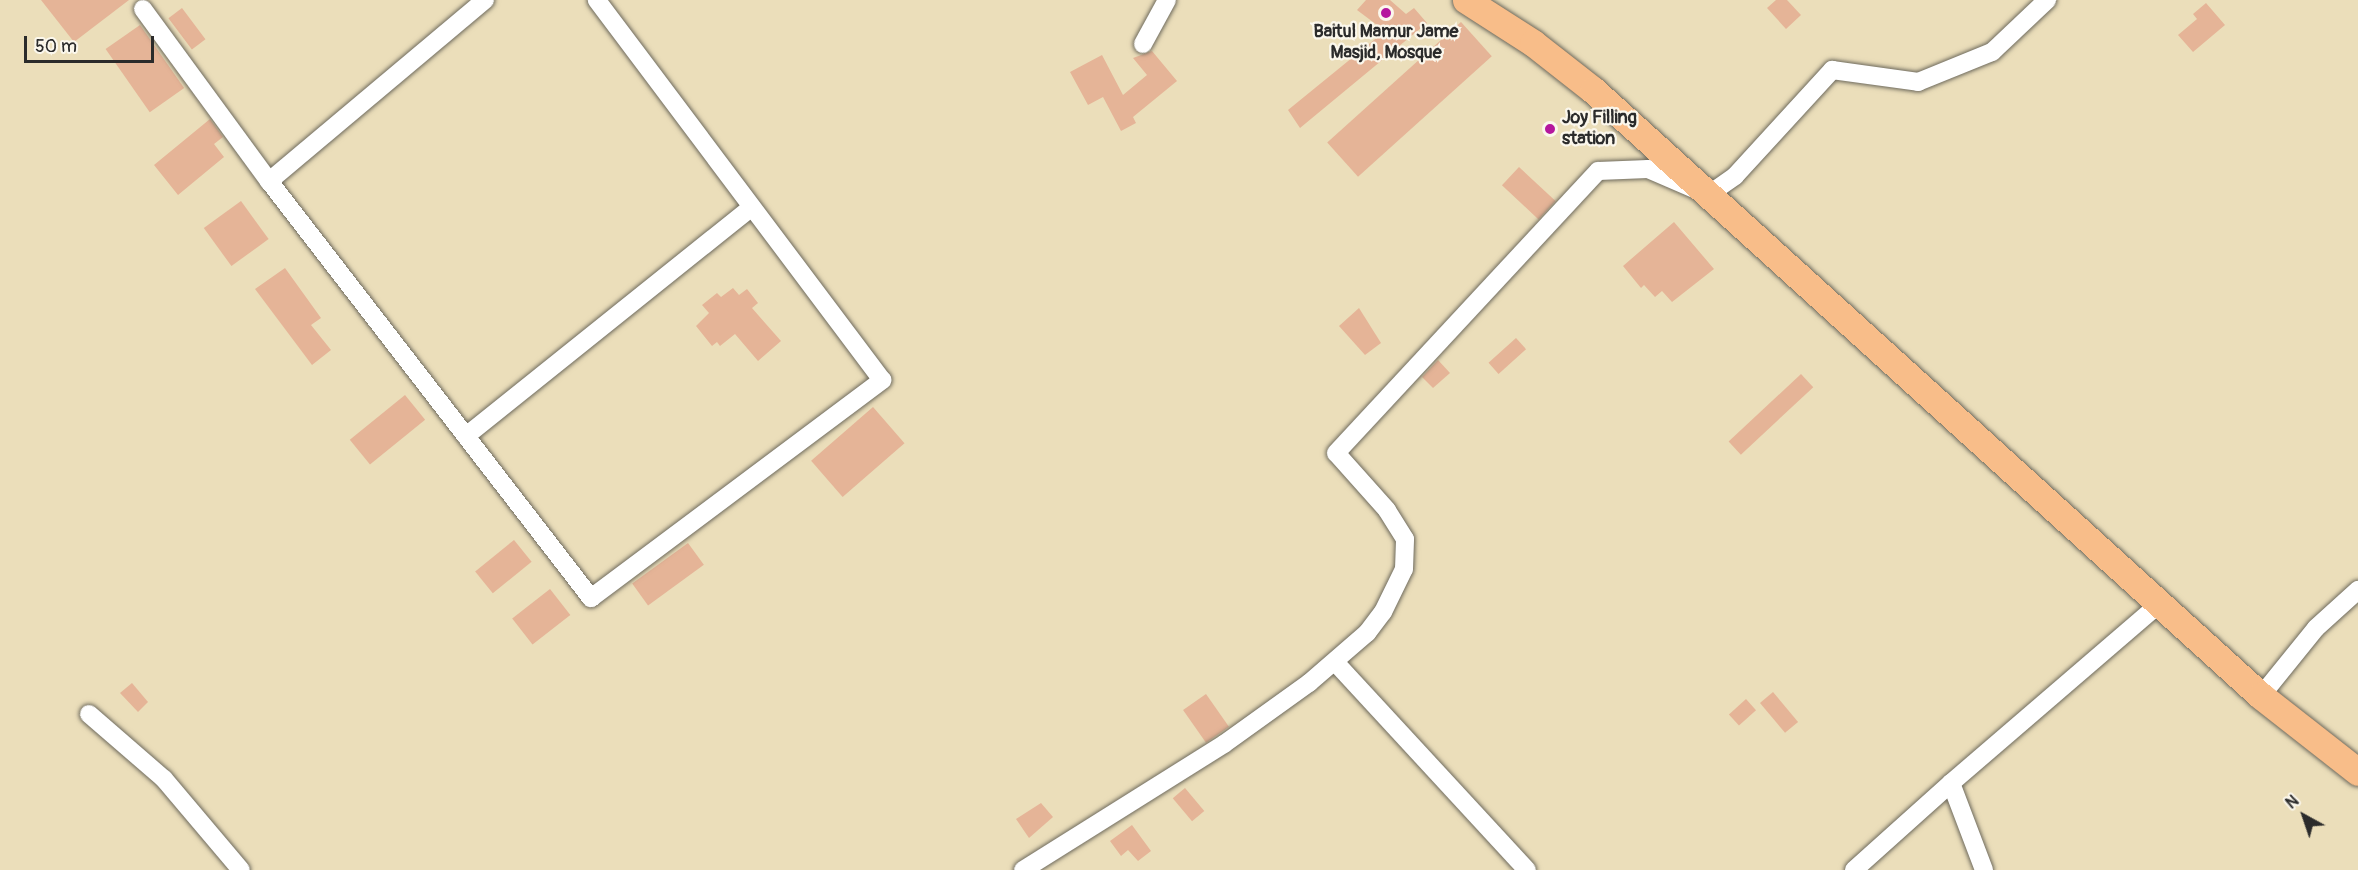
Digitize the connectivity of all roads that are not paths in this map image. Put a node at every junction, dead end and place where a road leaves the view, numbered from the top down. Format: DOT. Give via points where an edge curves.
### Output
graph roads {
  1 [pos="485,0"];
  2 [pos="597,0"];
  3 [pos="1167,0"];
  4 [pos="1466,0"];
  5 [pos="2047,0"];
  6 [pos="143,9"];
  7 [pos="1143,44"];
  8 [pos="269,181"];
  9 [pos="1707,195"];
  10 [pos="752,207"];
  11 [pos="466,436"];
  12 [pos="2358,590"];
  13 [pos="2159,604"];
  14 [pos="1335,662"];
  15 [pos="2261,696"];
  16 [pos="89,714"];
  17 [pos="2358,772"];
  18 [pos="1951,783"];
  19 [pos="240,870"];
  20 [pos="1023,870"];
  21 [pos="1527,870"];
  22 [pos="1854,870"];
  23 [pos="1984,870"];
  1 -- 8 [label="street"];
  2 -- 10 [label="street"];
  3 -- 7 [label="street"];
  4 -- 9 [label="highway" via="1562,65"];
  5 -- 9 [label="street" via="1992,52 1918,82 1832,70 1735,176"];
  6 -- 8 [label="street"];
  8 -- 11 [label="street"];
  9 -- 13 [label="highway"];
  9 -- 14 [label="street" via="1648,169 1598,171 1336,453 1396,523 1405,539 1407,554 1383,612 1367,633"];
  10 -- 11 [label="street"];
  10 -- 11 [label="street" via="882,380 591,598"];
  12 -- 15 [label="street" via="2316,628"];
  13 -- 15 [label="highway"];
  13 -- 18 [label="street"];
  14 -- 20 [label="street" via="1224,744"];
  14 -- 21 [label="street"];
  15 -- 17 [label="highway"];
  16 -- 19 [label="street" via="164,779"];
  18 -- 22 [label="street"];
  18 -- 23 [label="street"];
}
